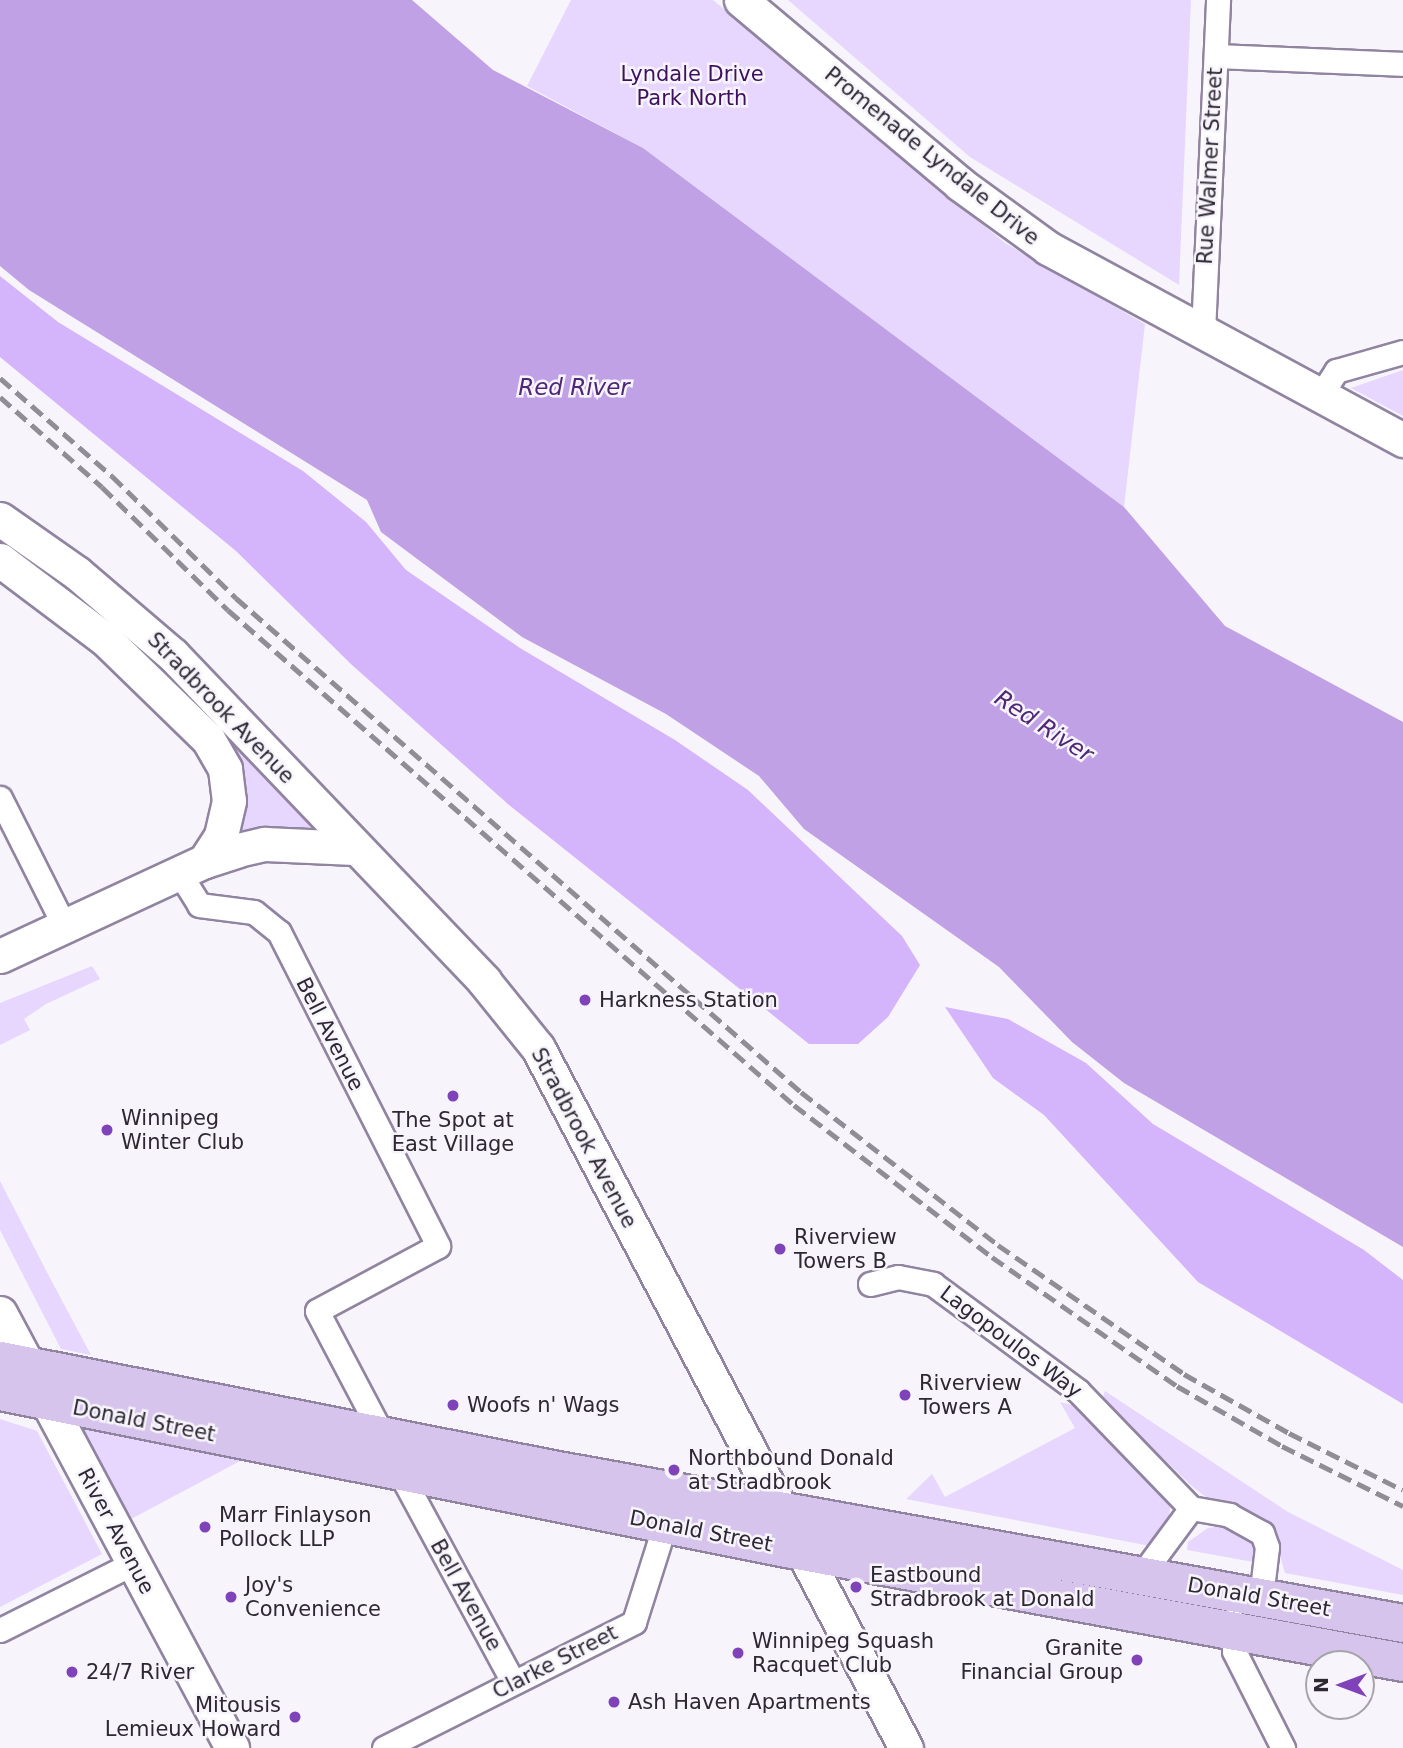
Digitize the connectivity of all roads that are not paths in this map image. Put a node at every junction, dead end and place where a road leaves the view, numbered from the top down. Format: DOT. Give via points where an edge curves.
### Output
graph roads {
  1 [pos="741,0"];
  2 [pos="1218,0"];
  3 [pos="1216,56"];
  4 [pos="1403,64"];
  5 [pos="1203,332"];
  6 [pos="1403,352"];
  7 [pos="1320,396"];
  8 [pos="1403,440"];
  9 [pos="0,519"];
  10 [pos="0,560"];
  11 [pos="0,798"];
  12 [pos="354,848"];
  13 [pos="193,867"];
  14 [pos="65,927"];
  15 [pos="0,956"];
  16 [pos="870,1284"];
  17 [pos="0,1313"];
  18 [pos="13,1363"];
  19 [pos="0,1391"];
  20 [pos="45,1401"];
  21 [pos="383,1436"];
  22 [pos="399,1471"];
  23 [pos="1191,1508"];
  24 [pos="780,1511"];
  25 [pos="665,1524"];
  26 [pos="799,1550"];
  27 [pos="134,1563"];
  28 [pos="1140,1577"];
  29 [pos="1249,1595"];
  30 [pos="1403,1623"];
  31 [pos="0,1630"];
  32 [pos="1230,1630"];
  33 [pos="1403,1662"];
  34 [pos="513,1682"];
  35 [pos="232,1748"];
  36 [pos="384,1748"];
  37 [pos="906,1748"];
  38 [pos="1283,1748"];
  1 -- 5 [label="main road, Promenade Lyndale Drive" via="960,184 1037,240"];
  2 -- 3 [label="street, Rue Walmer Street"];
  3 -- 4 [label="street"];
  3 -- 5 [label="street, Rue Walmer Street"];
  5 -- 7 [label="main road, Promenade Lyndale Drive"];
  6 -- 7 [label="street" via="1336,371"];
  7 -- 8 [label="main road, Promenade Lyndale Drive"];
  9 -- 12 [label="main road, Stradbrook Avenue" via="77,573 173,655"];
  10 -- 13 [label="main road, Stradbrook Avenue" via="105,639 208,739 225,769 229,800 221,836"];
  11 -- 14 [label="street"];
  12 -- 13 [label="main road" via="265,844"];
  12 -- 24 [label="main road, Stradbrook Avenue" via="484,981 538,1048"];
  13 -- 14 [label="main road"];
  13 -- 21 [label="street, Bell Avenue" via="199,905 254,912 279,932 439,1246 317,1311"];
  14 -- 15 [label="main road"];
  16 -- 23 [label="street, Lagopoulos Way" via="898,1277 933,1284 1079,1391"];
  17 -- 18 [label="main road, River Avenue"];
  18 -- 20 [label="main road, River Avenue"];
  18 -- 21 [label="main road, Donald Street"];
  19 -- 20 [label="main road, Donald Street"];
  20 -- 22 [label="main road, Donald Street"];
  20 -- 27 [label="main road, River Avenue"];
  21 -- 24 [label="main road, Donald Street"];
  22 -- 25 [label="main road, Donald Street"];
  22 -- 34 [label="street, Bell Avenue"];
  23 -- 28 [label="street"];
  23 -- 29 [label="street" via="1229,1515 1262,1532 1267,1547"];
  24 -- 26 [label="main road, Stradbrook Avenue"];
  24 -- 28 [label="main road, Donald Street"];
  25 -- 26 [label="main road, Donald Street"];
  25 -- 34 [label="street, Clarke Street" via="634,1622"];
  26 -- 32 [label="main road, Donald Street"];
  26 -- 37 [label="main road, Stradbrook Avenue"];
  27 -- 31 [label="street"];
  27 -- 35 [label="main road, River Avenue"];
  28 -- 29 [label="main road, Donald Street"];
  29 -- 30 [label="main road, Donald Street"];
  29 -- 32 [label="street"];
  32 -- 33 [label="main road, Donald Street"];
  32 -- 38 [label="street" via="1234,1651"];
  34 -- 36 [label="street, Clarke Street"];
}
